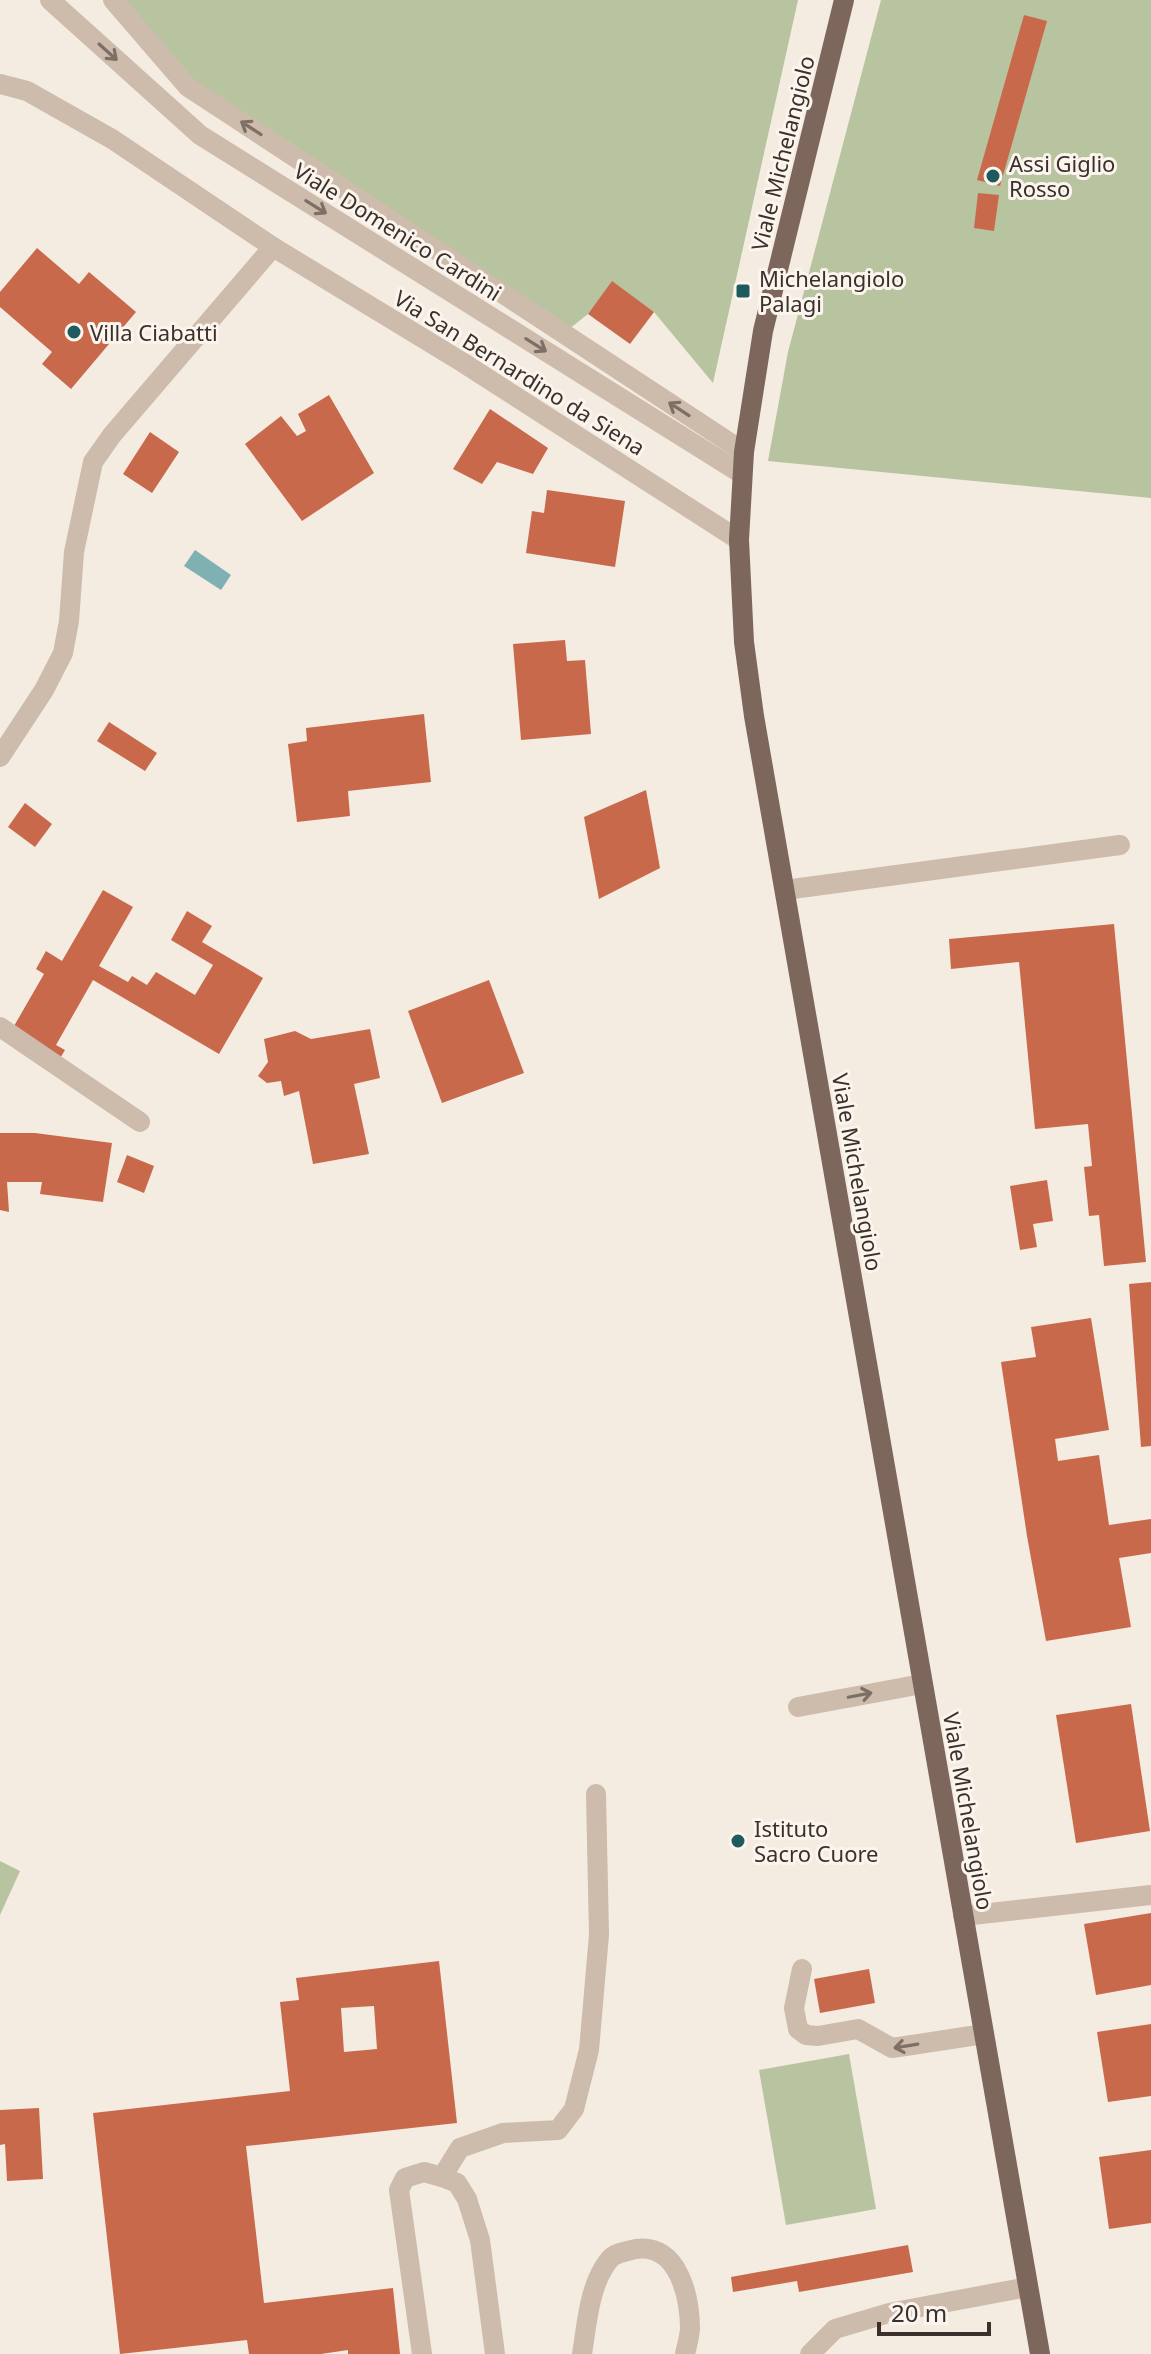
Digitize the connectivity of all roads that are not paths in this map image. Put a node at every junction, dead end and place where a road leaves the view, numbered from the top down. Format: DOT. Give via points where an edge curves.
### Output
graph roads {
  1 [pos="50,0"];
  2 [pos="113,0"];
  3 [pos="844,0"];
  4 [pos="0,84"];
  5 [pos="273,247"];
  6 [pos="744,452"];
  7 [pos="742,474"];
  8 [pos="739,540"];
  9 [pos="0,757"];
  10 [pos="1120,845"];
  11 [pos="785,890"];
  12 [pos="0,1027"];
  13 [pos="140,1122"];
  14 [pos="922,1684"];
  15 [pos="798,1707"];
  16 [pos="596,1794"];
  17 [pos="1151,1895"];
  18 [pos="963,1916"];
  19 [pos="802,1969"];
  20 [pos="984,2034"];
  21 [pos="442,2177"];
  22 [pos="1028,2287"];
  23 [pos="422,2354"];
  24 [pos="495,2354"];
  25 [pos="582,2354"];
  26 [pos="685,2354"];
  27 [pos="810,2354"];
  28 [pos="1040,2354"];
  1 -- 7 [label="street, Viale Domenico Cardini, one-way" via="200,135"];
  6 -- 2 [label="street, Viale Domenico Cardini, one-way" via="188,87"];
  3 -- 6 [label="main road, Viale Michelangiolo" via="763,331"];
  4 -- 5 [label="street, Via San Bernardino da Siena" via="27,91 112,139"];
  5 -- 8 [label="street, Via San Bernardino da Siena"];
  5 -- 9 [label="street" via="93,462 74,552 63,653"];
  6 -- 7 [label="main road, Viale Michelangiolo"];
  7 -- 8 [label="main road, Viale Michelangiolo"];
  8 -- 11 [label="main road, Viale Michelangiolo" via="744,642"];
  10 -- 11 [label="street"];
  11 -- 14 [label="main road, Viale Michelangiolo"];
  12 -- 13 [label="street"];
  15 -- 14 [label="street, one-way"];
  14 -- 18 [label="main road, Viale Michelangiolo"];
  16 -- 21 [label="street" via="599,1935 589,2050 574,2109 558,2130 503,2133 460,2148"];
  17 -- 18 [label="street"];
  18 -- 20 [label="main road, Viale Michelangiolo"];
  20 -- 19 [label="street, one-way" via="892,2048 858,2029 806,2035 798,2029 794,2008"];
  20 -- 22 [label="main road, Viale Michelangiolo"];
  21 -- 23 [label="street" via="424,2172 405,2178 399,2190"];
  21 -- 24 [label="street" via="457,2183 467,2199 480,2240"];
  22 -- 27 [label="street" via="889,2313 835,2329"];
  22 -- 28 [label="main road, Viale Michelangiolo"];
  25 -- 26 [label="street" via="598,2277 611,2257 645,2248 676,2267 686,2292 690,2332"];
}
